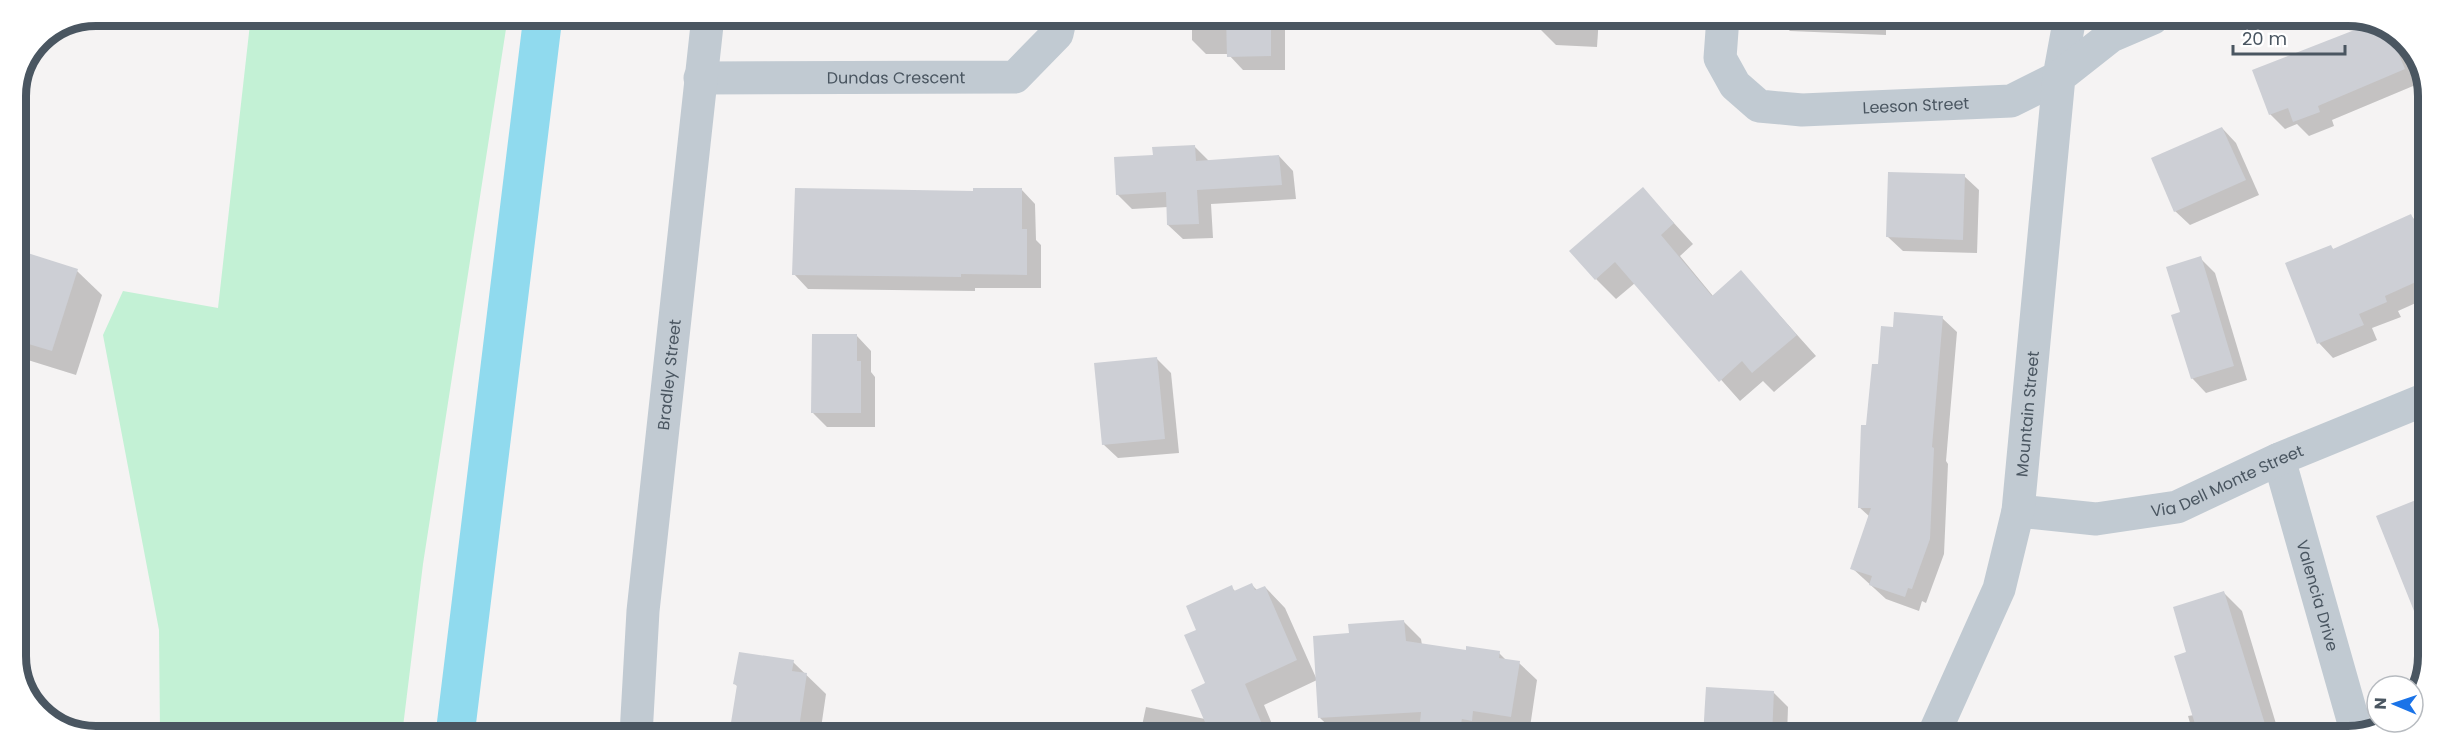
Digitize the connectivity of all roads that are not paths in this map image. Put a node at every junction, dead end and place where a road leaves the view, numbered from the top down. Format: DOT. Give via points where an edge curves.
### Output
graph roads {
  1 [pos="707,26"];
  2 [pos="1059,26"];
  3 [pos="1722,26"];
  4 [pos="2068,26"];
  5 [pos="2134,26"];
  6 [pos="2059,77"];
  7 [pos="700,78"];
  8 [pos="2418,402"];
  9 [pos="2279,459"];
  10 [pos="2018,511"];
  11 [pos="2355,725"];
  12 [pos="637,726"];
  13 [pos="1937,726"];
  1 -- 7 [label="street, Bradley Street"];
  2 -- 7 [label="street, Dundas Crescent" via="1058,34 1015,77"];
  3 -- 6 [label="street, Leeson Street" via="1720,58 1735,85 1759,106 1802,110 2010,101"];
  4 -- 6 [label="street, Mountain Street"];
  5 -- 6 [label="street, Leeson Street" via="2111,36"];
  6 -- 10 [label="street, Mountain Street"];
  7 -- 12 [label="street, Bradley Street" via="643,611"];
  8 -- 9 [label="street, Via Dell Monte Street"];
  9 -- 10 [label="street, Via Dell Monte Street" via="2177,507 2096,519"];
  9 -- 11 [label="street, Valencia Drive"];
  10 -- 13 [label="street, Mountain Street" via="1999,589"];
}
